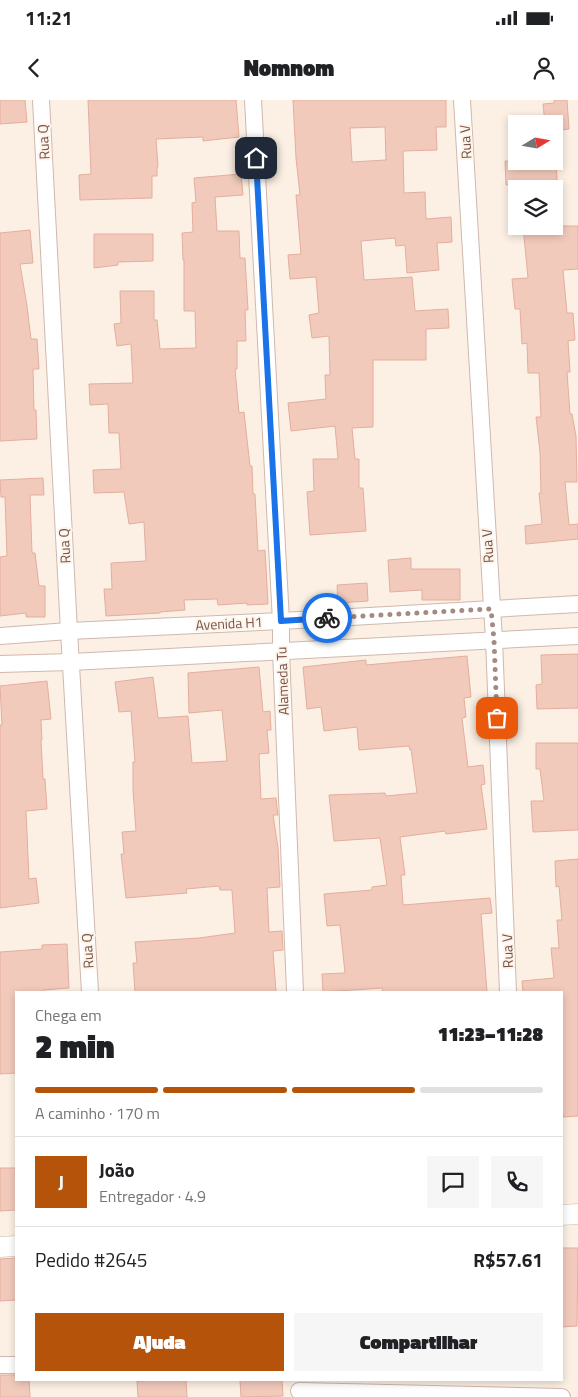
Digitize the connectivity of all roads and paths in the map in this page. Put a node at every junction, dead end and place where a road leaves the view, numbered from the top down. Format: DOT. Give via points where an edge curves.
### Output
graph roads {
  1 [pos="41,100"];
  2 [pos="254,100"];
  3 [pos="462,100"];
  4 [pos="578,604"];
  5 [pos="491,609"];
  6 [pos="281,621"];
  7 [pos="69,630"];
  8 [pos="0,636"];
  9 [pos="578,636"];
  10 [pos="494,640"];
  11 [pos="280,650"];
  12 [pos="71,662"];
  13 [pos="0,664"];
  14 [pos="90,991"];
  15 [pos="295,991"];
  16 [pos="508,991"];
  17 [pos="578,1214"];
  18 [pos="563,1215"];
  19 [pos="15,1246"];
  20 [pos="0,1247"];
  21 [pos="0,1365"];
  22 [pos="15,1365"];
  23 [pos="299,1389"];
  24 [pos="562,1397"];
  1 -- 7 [label="street, Rua Q"];
  2 -- 6 [label="street, Alameda Tu"];
  3 -- 5 [label="street, Rua V"];
  4 -- 5 [label="street, Avenida H1"];
  5 -- 6 [label="street, Avenida H1"];
  5 -- 10 [label="street, Rua V"];
  6 -- 7 [label="street, Avenida H1"];
  6 -- 11 [label="street, Alameda Tu"];
  7 -- 8 [label="street, Avenida H1"];
  7 -- 12 [label="street, Rua Q"];
  9 -- 10 [label="street"];
  10 -- 11 [label="street"];
  10 -- 16 [label="street, Rua V"];
  11 -- 12 [label="street"];
  11 -- 15 [label="street, Alameda Tu"];
  12 -- 13 [label="street"];
  12 -- 14 [label="street, Rua Q"];
  17 -- 18 [label="street"];
  19 -- 20 [label="street"];
  21 -- 22 [label="street"];
  23 -- 24 [label="street"];
}
